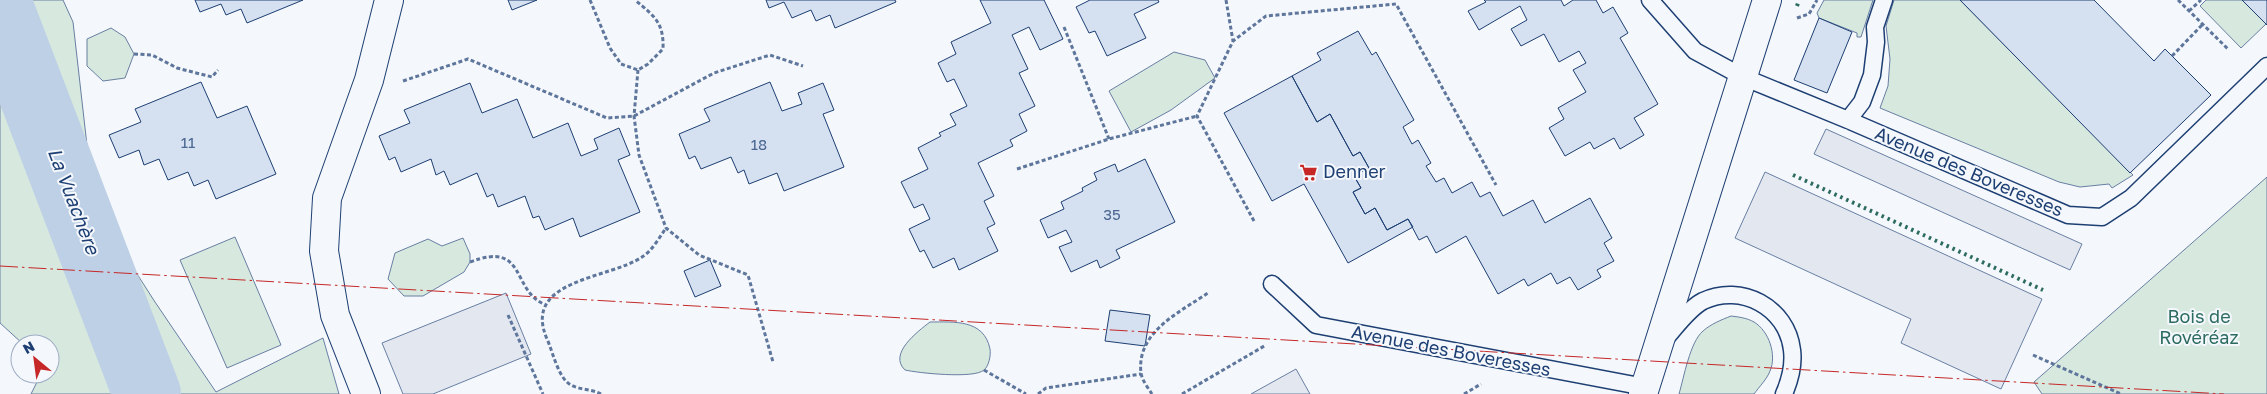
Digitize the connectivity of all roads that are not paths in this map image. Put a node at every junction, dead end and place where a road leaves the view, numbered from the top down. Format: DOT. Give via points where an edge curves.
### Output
graph roads {
  1 [pos="389,0"];
  2 [pos="1650,0"];
  3 [pos="1767,0"];
  4 [pos="1884,0"];
  5 [pos="2267,66"];
  6 [pos="1743,77"];
  7 [pos="1848,120"];
  8 [pos="1272,284"];
  9 [pos="1656,349"];
  10 [pos="1644,390"];
  11 [pos="366,394"];
  12 [pos="1784,394"];
  1 -- 11 [label="street" via="369,80 327,198 324,251 334,315"];
  2 -- 6 [label="lane, Avenue des Boveresses" via="1695,51"];
  3 -- 6 [label="street, Avenue des Boveresses"];
  4 -- 7 [label="lane" via="1875,27 1872,75 1862,102"];
  5 -- 7 [label="lane, Avenue des Boveresses" via="2131,198 2102,217 2068,214"];
  6 -- 7 [label="lane, Avenue des Boveresses"];
  6 -- 9 [label="street, Avenue des Boveresses"];
  8 -- 10 [label="lane, Avenue des Boveresses" via="1316,325"];
  9 -- 10 [label="street, Avenue des Boveresses"];
  9 -- 12 [label="lane" via="1702,302 1729,295 1748,297 1774,312 1788,332 1792,350 1791,377"];
}
